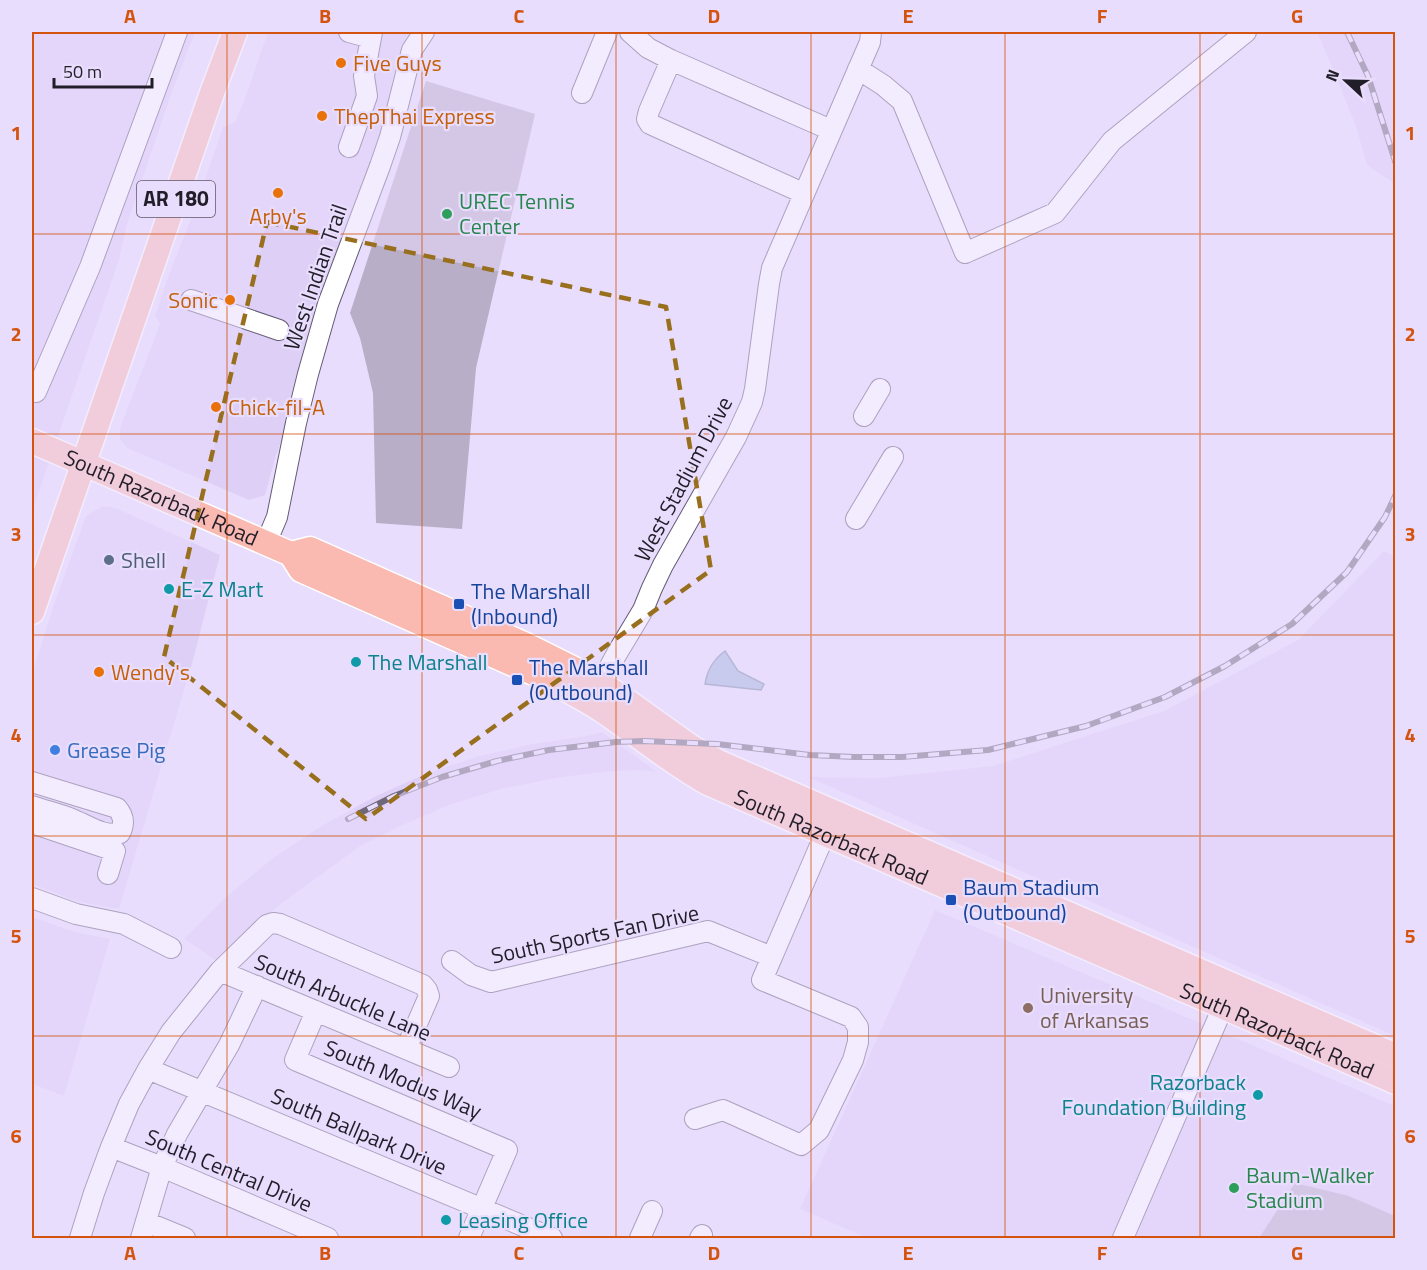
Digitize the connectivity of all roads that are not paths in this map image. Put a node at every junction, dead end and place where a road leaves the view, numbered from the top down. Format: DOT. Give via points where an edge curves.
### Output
graph roads {
  1 [pos="177,32"];
  2 [pos="235,32"];
  3 [pos="349,32"];
  4 [pos="424,32"];
  5 [pos="607,32"];
  6 [pos="630,32"];
  7 [pos="871,32"];
  8 [pos="1246,32"];
  9 [pos="371,35"];
  10 [pos="671,60"];
  11 [pos="858,69"];
  12 [pos="582,93"];
  13 [pos="831,130"];
  14 [pos="349,147"];
  15 [pos="804,193"];
  16 [pos="191,300"];
  17 [pos="279,330"];
  18 [pos="880,389"];
  19 [pos="36,392"];
  20 [pos="864,416"];
  21 [pos="32,441"];
  22 [pos="893,457"];
  23 [pos="83,463"];
  24 [pos="856,519"];
  25 [pos="266,543"];
  26 [pos="33,600"];
  27 [pos="595,693"];
  28 [pos="32,782"];
  29 [pos="32,806"];
  30 [pos="110,807"];
  31 [pos="73,819"];
  32 [pos="32,823"];
  33 [pos="829,823"];
  34 [pos="108,874"];
  35 [pos="32,898"];
  36 [pos="171,948"];
  37 [pos="772,957"];
  38 [pos="452,962"];
  39 [pos="220,971"];
  40 [pos="256,986"];
  41 [pos="1227,996"];
  42 [pos="316,1011"];
  43 [pos="406,1049"];
  44 [pos="1395,1056"];
  45 [pos="449,1067"];
  46 [pos="148,1069"];
  47 [pos="1395,1082"];
  48 [pos="201,1091"];
  49 [pos="695,1119"];
  50 [pos="111,1147"];
  51 [pos="162,1167"];
  52 [pos="482,1209"];
  53 [pos="652,1211"];
  54 [pos="143,1230"];
  55 [pos="80,1239"];
  56 [pos="185,1239"];
  57 [pos="328,1239"];
  58 [pos="469,1239"];
  59 [pos="552,1239"];
  60 [pos="640,1239"];
  61 [pos="1123,1239"];
  1 -- 19 [label="street" via="90,267"];
  2 -- 23 [label="main road, AR 180"];
  3 -- 9 [label="street"];
  4 -- 25 [label="street, West Indian Trail" via="412,50 390,137 328,304 276,517"];
  5 -- 12 [label="street"];
  6 -- 10 [label="street" via="648,48"];
  7 -- 11 [label="street, West Stadium Drive"];
  8 -- 11 [label="street" via="1112,141 1055,213 965,253 902,101"];
  9 -- 14 [label="street" via="364,76 367,96"];
  10 -- 13 [label="street"];
  10 -- 15 [label="street" via="649,111 650,124"];
  11 -- 13 [label="street, West Stadium Drive"];
  13 -- 15 [label="street, West Stadium Drive"];
  15 -- 27 [label="street, West Stadium Drive" via="772,268 755,388 747,415"];
  16 -- 17 [label="street"];
  18 -- 20 [label="street"];
  21 -- 23 [label="main road, South Razorback Road"];
  22 -- 24 [label="street"];
  23 -- 25 [label="main road, South Razorback Road"];
  23 -- 26 [label="main road, AR 180"];
  25 -- 27 [label="main road, South Razorback Road" via="291,554 310,549 528,646 586,675"];
  27 -- 33 [label="main road, South Razorback Road"];
  28 -- 30 [label="street"];
  29 -- 31 [label="street"];
  30 -- 31 [label="street"];
  30 -- 31 [label="street" via="123,815 120,833 88,828"];
  32 -- 34 [label="street" via="115,850"];
  33 -- 37 [label="street"];
  33 -- 41 [label="main road, South Razorback Road"];
  35 -- 36 [label="street" via="76,914 124,924"];
  37 -- 38 [label="street, South Sports Fan Drive" via="708,931 491,982"];
  37 -- 49 [label="street" via="762,980 851,1017 858,1027 853,1060 819,1130 801,1145 723,1110"];
  39 -- 40 [label="street, South Arbuckle Lane"];
  39 -- 43 [label="street" via="267,925 280,924 423,985 429,996"];
  39 -- 46 [label="street" via="171,1032"];
  40 -- 42 [label="street, South Arbuckle Lane"];
  40 -- 48 [label="street" via="229,1045"];
  41 -- 44 [label="main road, South Razorback Road"];
  41 -- 47 [label="main road, South Razorback Road"];
  41 -- 61 [label="street"];
  42 -- 43 [label="street, South Arbuckle Lane"];
  42 -- 52 [label="street, South Modus Way" via="295,1060 507,1150"];
  43 -- 45 [label="street, South Arbuckle Lane"];
  46 -- 48 [label="street, South Ballpark Drive"];
  46 -- 50 [label="street"];
  48 -- 51 [label="street"];
  48 -- 52 [label="street, South Ballpark Drive"];
  50 -- 51 [label="street, South Central Drive"];
  50 -- 55 [label="street"];
  51 -- 54 [label="street"];
  51 -- 57 [label="street, South Central Drive"];
  52 -- 58 [label="street"];
  52 -- 59 [label="street, South Ballpark Drive"];
  53 -- 60 [label="street"];
  54 -- 56 [label="street"];
}
